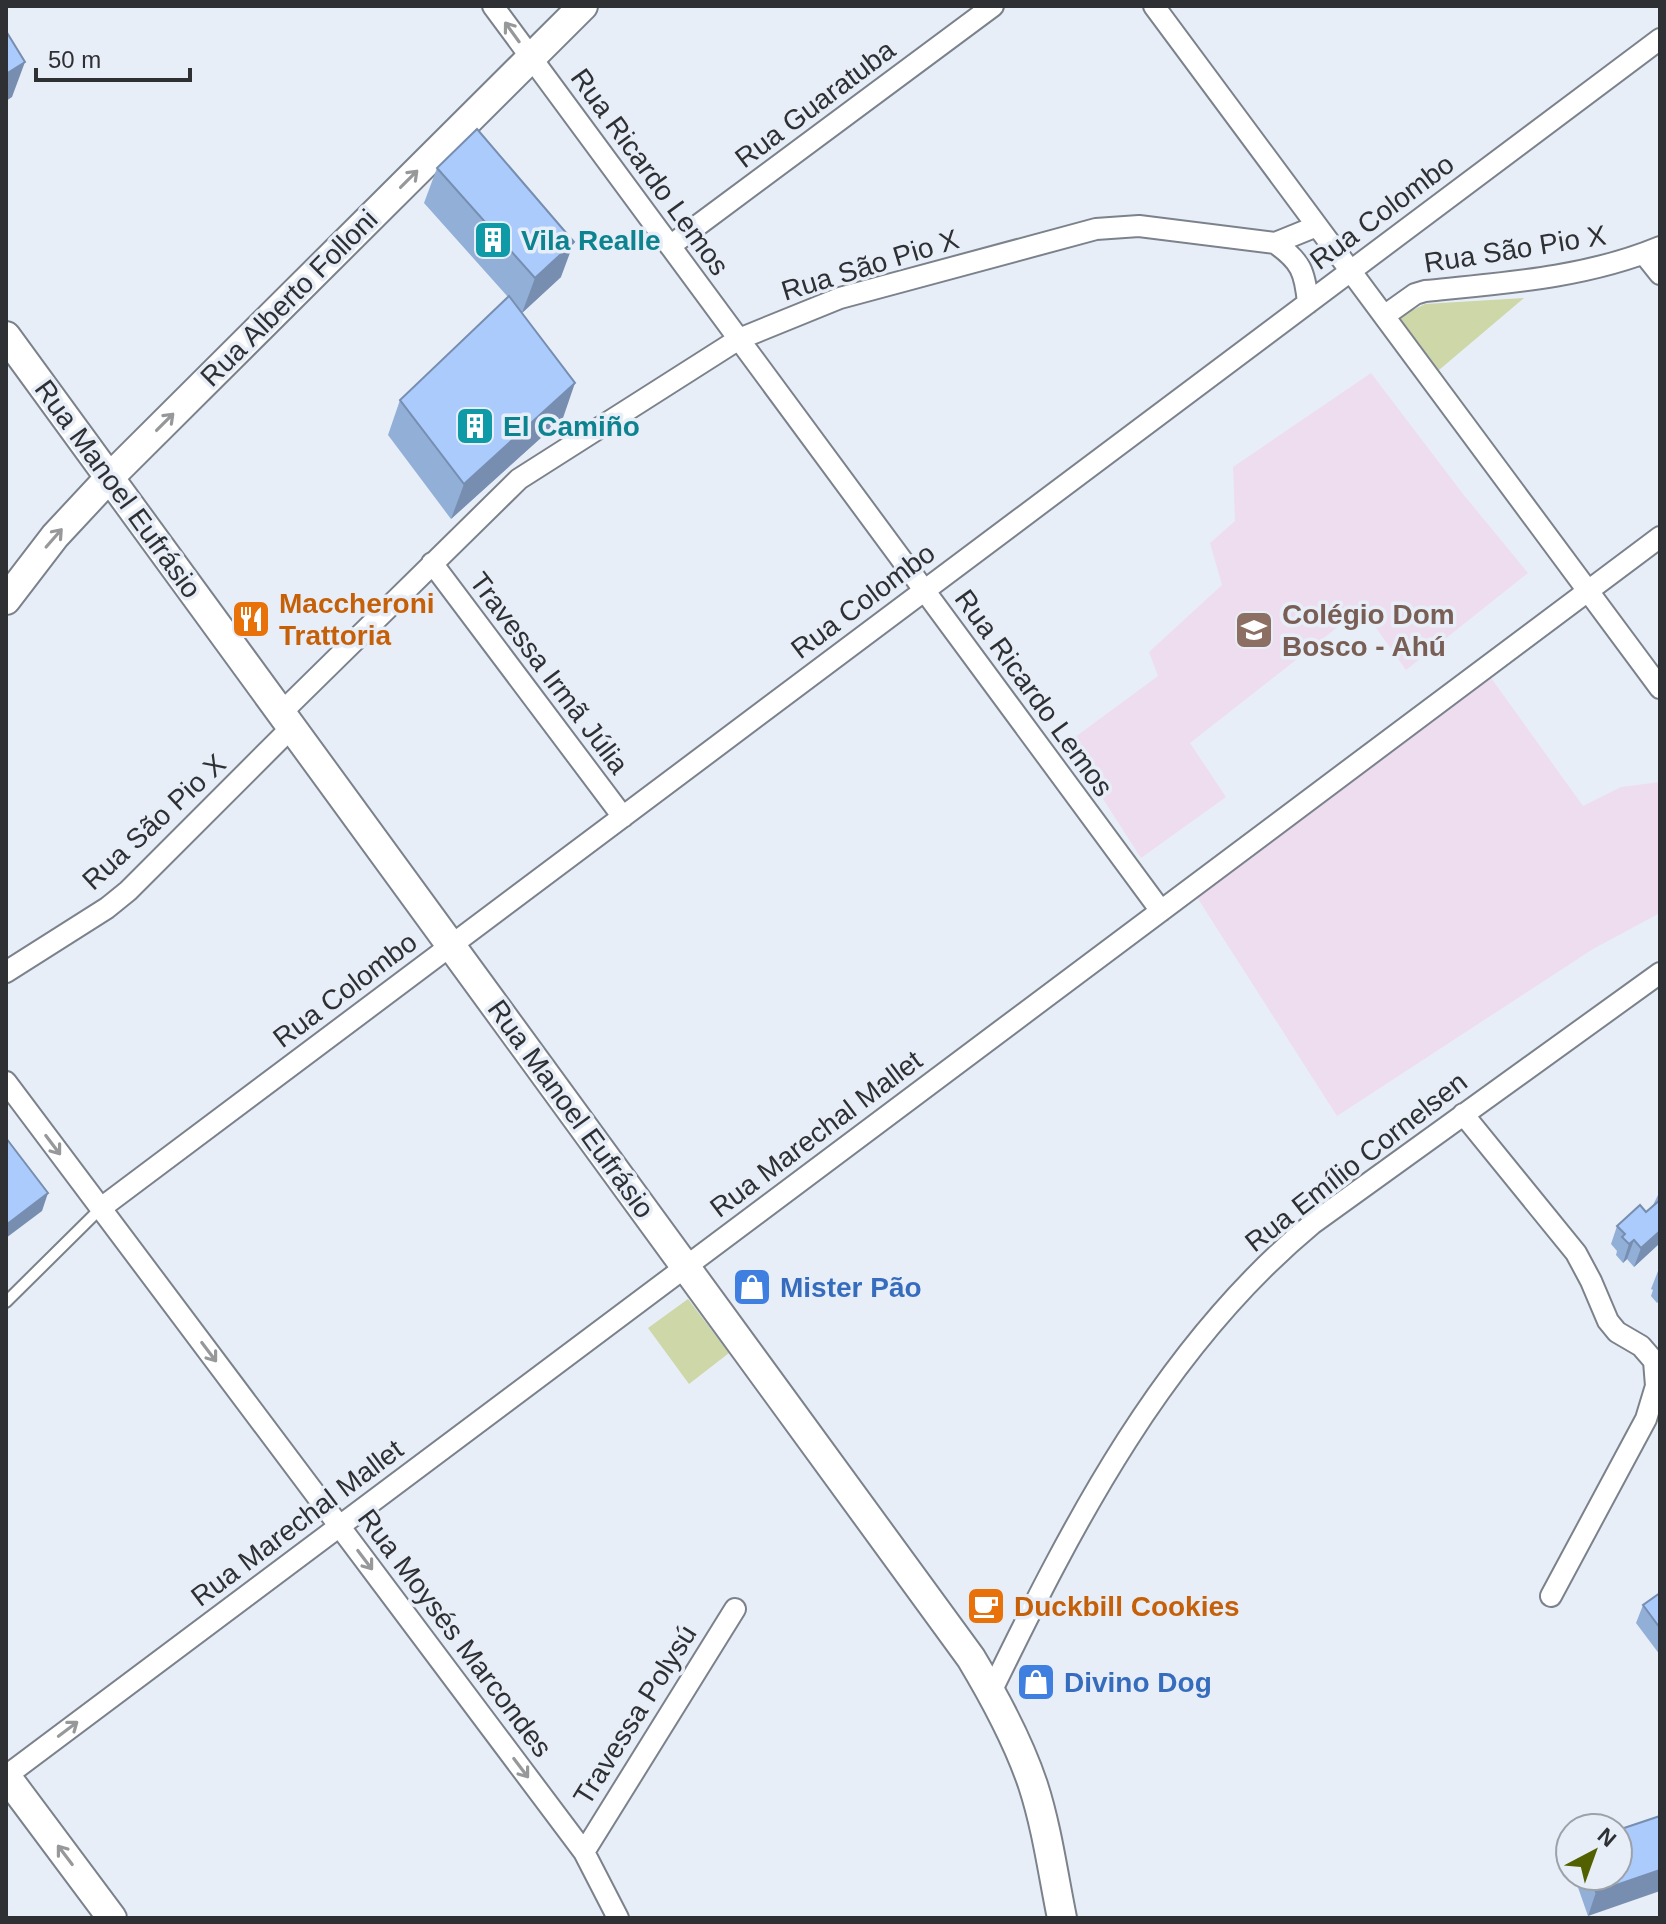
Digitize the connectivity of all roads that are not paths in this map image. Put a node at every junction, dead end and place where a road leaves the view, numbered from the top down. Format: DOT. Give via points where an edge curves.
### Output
graph roads {
  1 [pos="493,6"];
  2 [pos="583,6"];
  3 [pos="993,6"];
  4 [pos="1154,6"];
  5 [pos="1660,39"];
  6 [pos="531,58"];
  7 [pos="1317,226"];
  8 [pos="1275,243"];
  9 [pos="670,246"];
  10 [pos="1652,250"];
  11 [pos="1351,271"];
  12 [pos="1660,274"];
  13 [pos="1308,303"];
  14 [pos="1384,316"];
  15 [pos="6,336"];
  16 [pos="739,339"];
  17 [pos="110,477"];
  18 [pos="1660,537"];
  19 [pos="432,563"];
  20 [pos="924,591"];
  21 [pos="1588,591"];
  22 [pos="6,600"];
  23 [pos="1660,688"];
  24 [pos="286,720"];
  25 [pos="623,817"];
  26 [pos="1161,911"];
  27 [pos="451,946"];
  28 [pos="6,972"];
  29 [pos="1660,973"];
  30 [pos="6,1082"];
  31 [pos="1463,1114"];
  32 [pos="101,1208"];
  33 [pos="686,1267"];
  34 [pos="6,1302"];
  35 [pos="339,1526"];
  36 [pos="1551,1596"];
  37 [pos="735,1609"];
  38 [pos="991,1692"];
  39 [pos="6,1776"];
  40 [pos="584,1852"];
  41 [pos="112,1918"];
  42 [pos="618,1918"];
  43 [pos="1062,1918"];
  6 -- 1 [label="street, Rua Ricardo Lemos, one-way"];
  2 -- 6 [label="street, Rua Alberto Folloni"];
  3 -- 9 [label="street, Rua Guaratuba"];
  4 -- 7 [label="street"];
  5 -- 11 [label="street, Rua Colombo"];
  6 -- 9 [label="street, Rua Ricardo Lemos"];
  17 -- 6 [label="street, Rua Alberto Folloni, one-way"];
  7 -- 8 [label="street, Rua São Pio X"];
  7 -- 11 [label="street"];
  8 -- 13 [label="street" via="1300,266"];
  8 -- 16 [label="street, Rua São Pio X" via="1139,226 1096,229 840,298"];
  9 -- 16 [label="street, Rua Ricardo Lemos"];
  10 -- 12 [label="street"];
  10 -- 14 [label="street, Rua São Pio X" via="1551,278 1425,291"];
  11 -- 13 [label="street, Rua Colombo"];
  11 -- 14 [label="street"];
  13 -- 20 [label="street, Rua Colombo"];
  14 -- 21 [label="street"];
  15 -- 17 [label="street, Rua Manoel Eufrásio"];
  16 -- 19 [label="street, Rua São Pio X" via="535,466"];
  16 -- 20 [label="street, Rua Ricardo Lemos"];
  22 -- 17 [label="street, Rua Alberto Folloni, one-way"];
  17 -- 24 [label="street, Rua Manoel Eufrásio"];
  18 -- 21 [label="street, Rua Marechal Mallet"];
  19 -- 24 [label="street, Rua São Pio X"];
  19 -- 25 [label="street, Travessa Irmã Júlia"];
  20 -- 25 [label="street, Rua Colombo"];
  20 -- 26 [label="street, Rua Ricardo Lemos"];
  21 -- 23 [label="street"];
  21 -- 26 [label="street, Rua Marechal Mallet"];
  24 -- 27 [label="street, Rua Manoel Eufrásio"];
  24 -- 28 [label="street, Rua São Pio X" via="128,891"];
  25 -- 27 [label="street, Rua Colombo"];
  26 -- 33 [label="street, Rua Marechal Mallet"];
  27 -- 32 [label="street, Rua Colombo"];
  27 -- 33 [label="street, Rua Manoel Eufrásio"];
  29 -- 31 [label="street, Rua Emílio Cornelsen"];
  30 -- 32 [label="street, Rua Moysés Marcondes, one-way"];
  31 -- 36 [label="street" via="1576,1253 1608,1321 1654,1361 1656,1386 1646,1419"];
  31 -- 38 [label="street, Rua Emílio Cornelsen" via="1312,1224 1239,1290 1145,1414 1095,1491"];
  32 -- 34 [label="lane"];
  32 -- 35 [label="street, Rua Moysés Marcondes, one-way"];
  33 -- 35 [label="street, Rua Marechal Mallet"];
  33 -- 38 [label="street, Rua Manoel Eufrásio" via="951,1628"];
  39 -- 35 [label="street, Rua Marechal Mallet, one-way"];
  35 -- 40 [label="street, Rua Moysés Marcondes, one-way"];
  37 -- 40 [label="street, Travessa Polysú"];
  38 -- 43 [label="street, Rua Manoel Eufrásio" via="1032,1783"];
  41 -- 39 [label="street, one-way"];
  40 -- 42 [label="street, Rua Moysés Marcondes"];
}
